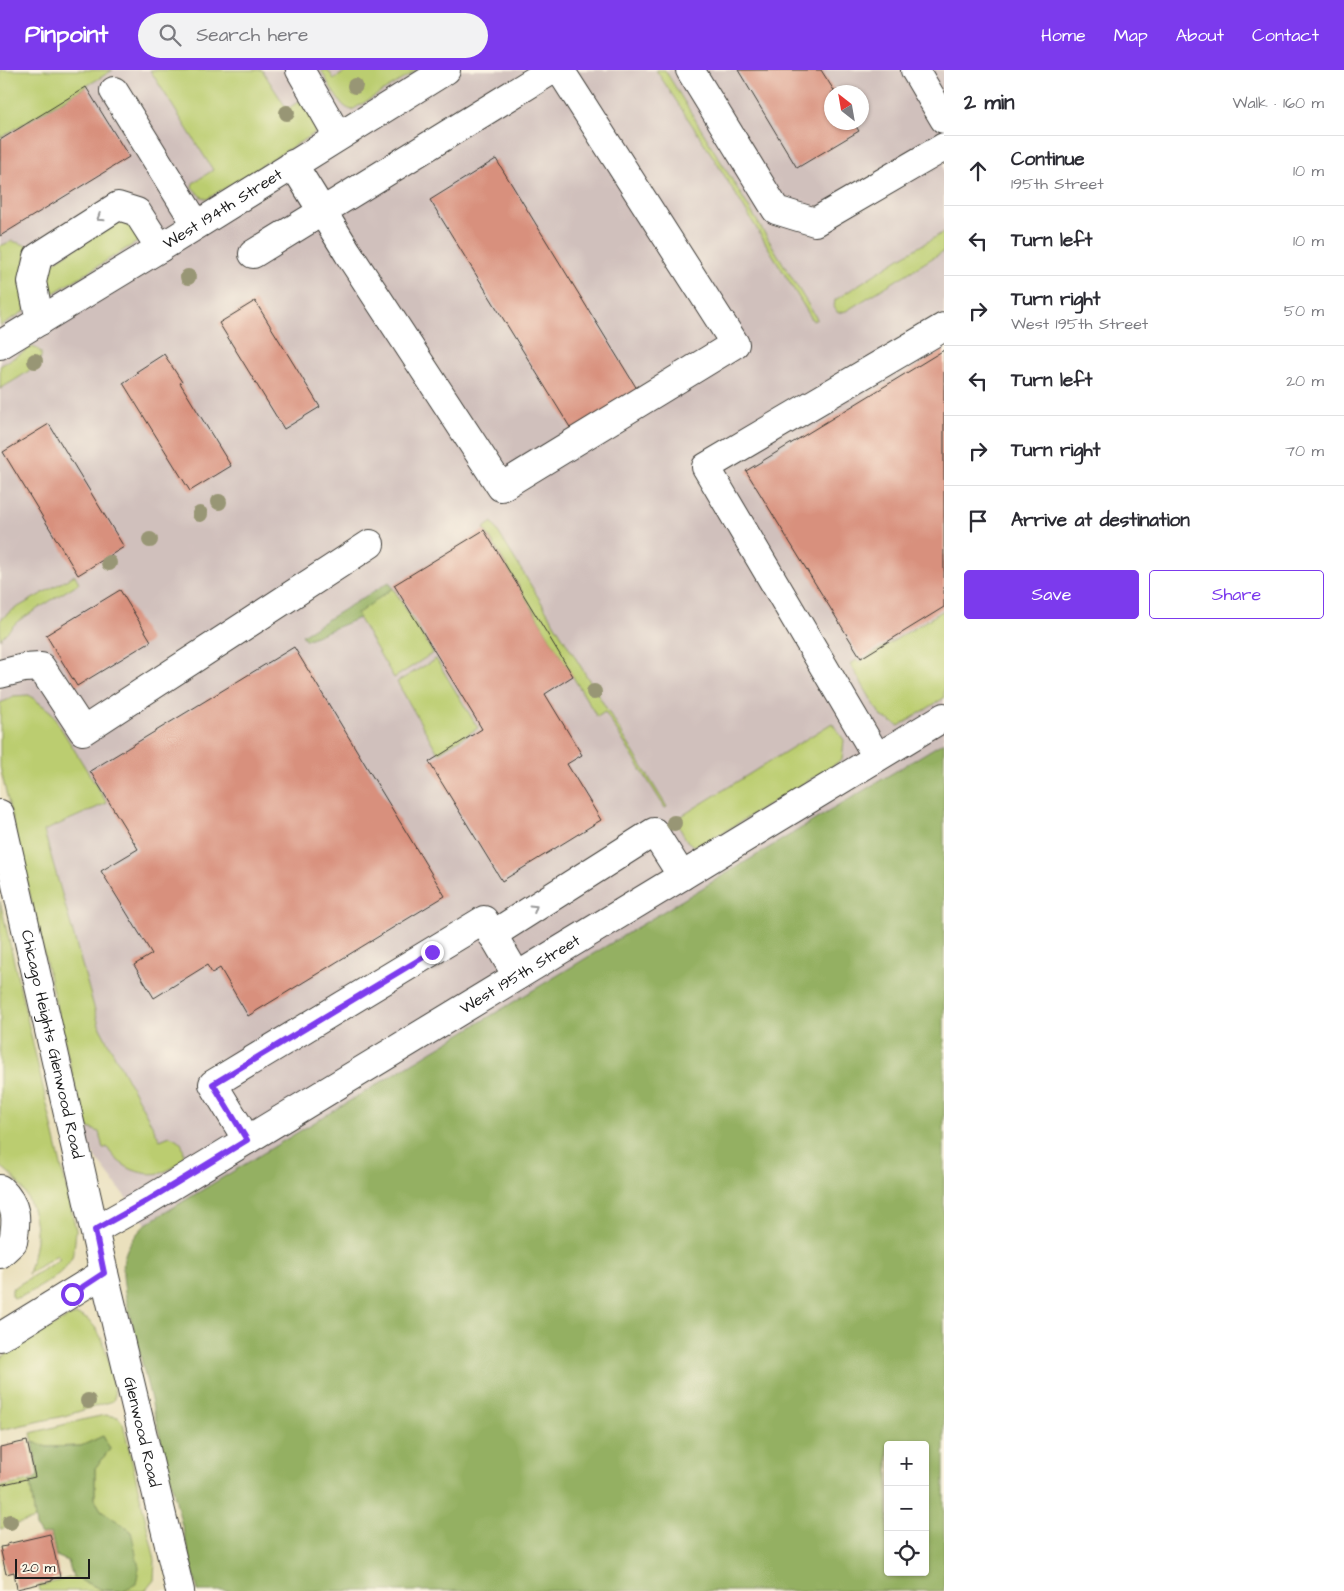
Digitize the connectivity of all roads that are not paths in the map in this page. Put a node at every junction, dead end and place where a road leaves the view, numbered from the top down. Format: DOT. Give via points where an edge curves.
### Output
graph roads {
  1 [pos="300,70"];
  2 [pos="446,70"];
  3 [pos="552,70"];
  4 [pos="560,70"];
  5 [pos="690,70"];
  6 [pos="915,70"];
  7 [pos="114,91"];
  8 [pos="944,119"];
  9 [pos="338,136"];
  10 [pos="944,147"];
  11 [pos="293,164"];
  12 [pos="174,188"];
  13 [pos="322,211"];
  14 [pos="137,212"];
  15 [pos="196,224"];
  16 [pos="160,248"];
  17 [pos="253,254"];
  18 [pos="40,321"];
  19 [pos="944,327"];
  20 [pos="0,345"];
  21 [pos="370,544"];
  22 [pos="0,674"];
  23 [pos="944,717"];
  24 [pos="877,758"];
  25 [pos="0,814"];
  26 [pos="682,876"];
  27 [pos="492,935"];
  28 [pos="517,976"];
  29 [pos="247,1140"];
  30 [pos="0,1189"];
  31 [pos="95,1230"];
  32 [pos="0,1254"];
  33 [pos="104,1273"];
  34 [pos="2,1331"];
  35 [pos="176,1589"];
  1 -- 9 [label="street"];
  2 -- 9 [label="street, West 194th Street"];
  3 -- 13 [label="street"];
  4 -- 13 [label="street" via="735,344 501,487"];
  5 -- 10 [label="street" via="776,210 815,222"];
  6 -- 8 [label="street"];
  7 -- 12 [label="street"];
  9 -- 11 [label="street, West 194th Street"];
  11 -- 13 [label="street"];
  11 -- 15 [label="street, West 194th Street"];
  12 -- 14 [label="street"];
  12 -- 15 [label="street"];
  13 -- 17 [label="street"];
  14 -- 16 [label="street"];
  14 -- 18 [label="street, one-way" via="118,206 38,257 32,282"];
  15 -- 16 [label="street, West 194th Street"];
  16 -- 18 [label="street, West 194th Street"];
  18 -- 20 [label="street, West 194th Street"];
  19 -- 24 [label="street" via="706,466"];
  21 -- 22 [label="street" via="83,731 41,667"];
  23 -- 24 [label="street, West 195th Street"];
  24 -- 26 [label="street, West 195th Street"];
  25 -- 31 [label="street, Chicago Heights Glenwood Road"];
  27 -- 26 [label="street, one-way" via="654,832"];
  26 -- 28 [label="street, West 195th Street"];
  27 -- 28 [label="street"];
  27 -- 29 [label="street" via="484,920 213,1084"];
  28 -- 29 [label="street, West 195th Street"];
  29 -- 31 [label="street, West 195th Street"];
  30 -- 32 [label="street" via="9,1198 16,1214 13,1242"];
  31 -- 33 [label="street, Chicago Heights Glenwood Road"];
  33 -- 34 [label="street"];
  33 -- 35 [label="street, Glenwood Road"];
}
